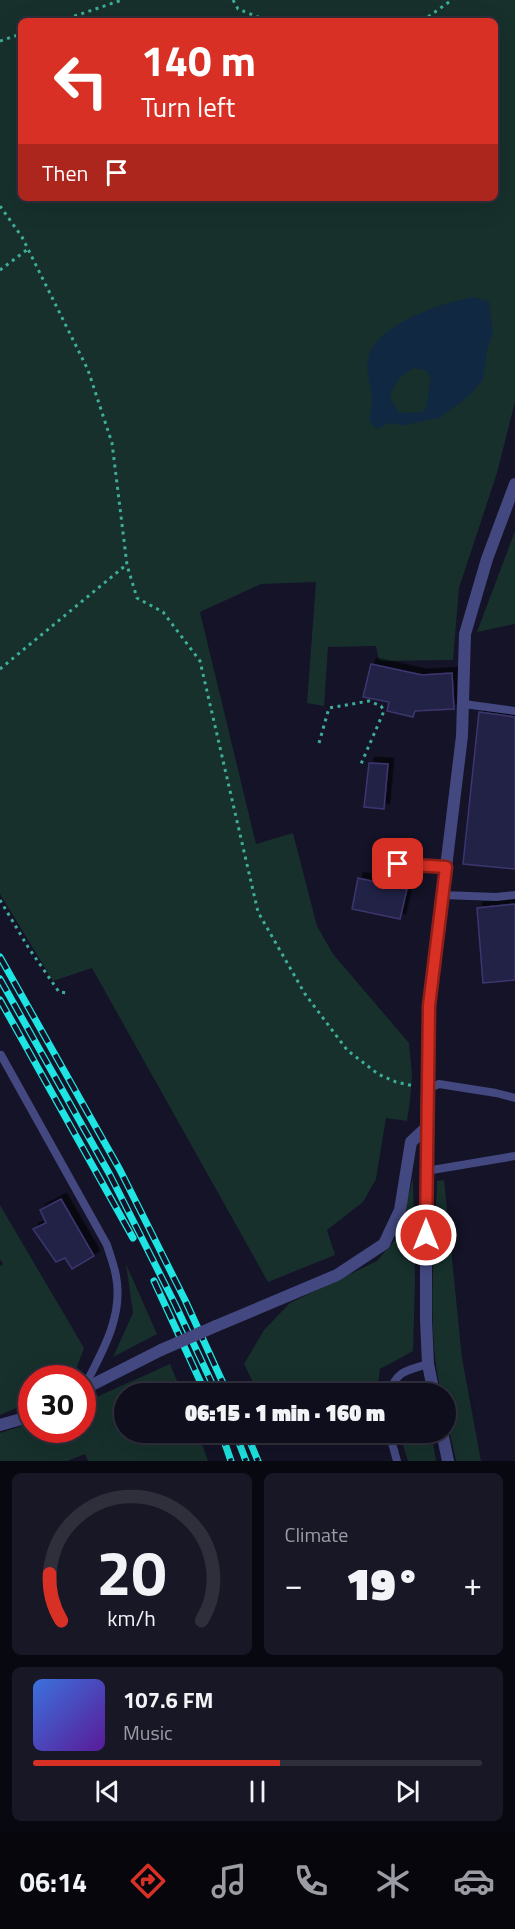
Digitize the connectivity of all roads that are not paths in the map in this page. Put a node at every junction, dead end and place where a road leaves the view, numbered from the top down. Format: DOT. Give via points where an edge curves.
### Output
graph roads {
  1 [pos="515,484"];
  2 [pos="464,704"];
  3 [pos="515,711"];
  4 [pos="398,864"];
  5 [pos="446,867"];
  6 [pos="443,894"];
  7 [pos="515,895"];
  8 [pos="1,1055"];
  9 [pos="427,1089"];
  10 [pos="515,1098"];
  11 [pos="426,1128"];
  12 [pos="515,1156"];
  13 [pos="426,1171"];
  14 [pos="428,1364"];
  15 [pos="96,1365"];
  16 [pos="96,1382"];
  17 [pos="392,1383"];
  18 [pos="432,1383"];
  19 [pos="18,1420"];
  20 [pos="0,1425"];
  21 [pos="392,1443"];
  22 [pos="444,1443"];
  23 [pos="397,1461"];
  24 [pos="448,1461"];
  1 -- 2 [label="street" via="465,634"];
  2 -- 3 [label="lane"];
  2 -- 5 [label="street"];
  4 -- 5 [label="lane"];
  5 -- 6 [label="street"];
  6 -- 7 [label="lane"];
  6 -- 9 [label="street" via="429,1006"];
  8 -- 15 [label="lane" via="106,1245 116,1277 117,1311"];
  9 -- 10 [label="lane" via="439,1084"];
  9 -- 11 [label="street"];
  11 -- 13 [label="street"];
  11 -- 16 [label="street, bridge" via="411,1142 400,1210 384,1244 337,1275 161,1350"];
  12 -- 13 [label="lane"];
  13 -- 14 [label="street"];
  14 -- 17 [label="lane" via="405,1371"];
  14 -- 18 [label="street"];
  19 -- 20 [label="street"];
  21 -- 23 [label="lane"];
  22 -- 24 [label="street"];
}
